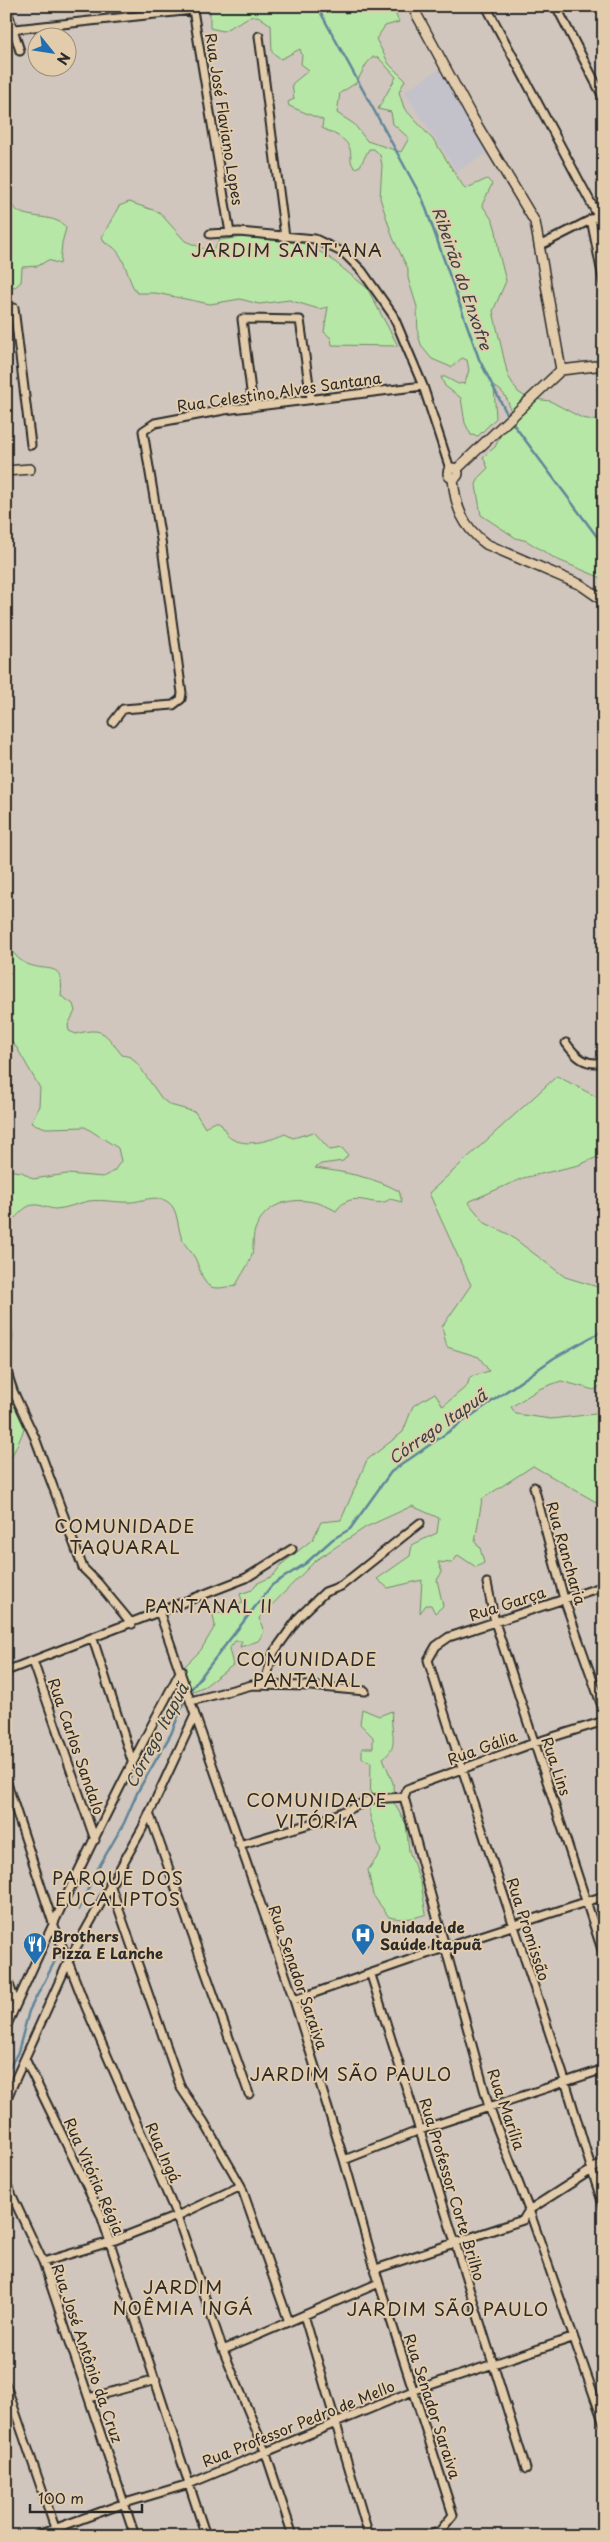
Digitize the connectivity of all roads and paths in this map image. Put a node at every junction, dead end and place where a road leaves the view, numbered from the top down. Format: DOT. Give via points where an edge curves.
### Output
graph roads {
  1 [pos="412,6"];
  2 [pos="486,6"];
  3 [pos="556,6"];
  4 [pos="6,7"];
  5 [pos="194,8"];
  6 [pos="9,30"];
  7 [pos="259,36"];
  8 [pos="20,52"];
  9 [pos="604,99"];
  10 [pos="598,216"];
  11 [pos="230,233"];
  12 [pos="210,234"];
  13 [pos="285,236"];
  14 [pos="539,246"];
  15 [pos="604,284"];
  16 [pos="14,308"];
  17 [pos="604,365"];
  18 [pos="561,370"];
  19 [pos="423,386"];
  20 [pos="311,399"];
  21 [pos="254,406"];
  22 [pos="31,445"];
  23 [pos="30,469"];
  24 [pos="6,471"];
  25 [pos="453,472"];
  26 [pos="604,601"];
  27 [pos="114,722"];
  28 [pos="566,1042"];
  29 [pos="604,1062"];
  30 [pos="6,1369"];
  31 [pos="534,1487"];
  32 [pos="420,1523"];
  33 [pos="292,1549"];
  34 [pos="487,1583"];
  35 [pos="604,1586"];
  36 [pos="564,1599"];
  37 [pos="160,1614"];
  38 [pos="496,1622"];
  39 [pos="132,1624"];
  40 [pos="93,1639"];
  41 [pos="428,1660"];
  42 [pos="33,1661"];
  43 [pos="181,1670"];
  44 [pos="6,1671"];
  45 [pos="264,1684"];
  46 [pos="365,1691"];
  47 [pos="191,1701"];
  48 [pos="604,1712"];
  49 [pos="195,1715"];
  50 [pos="604,1721"];
  51 [pos="534,1743"];
  52 [pos="132,1761"];
  53 [pos="461,1770"];
  54 [pos="6,1780"];
  55 [pos="404,1797"];
  56 [pos="149,1813"];
  57 [pos="94,1840"];
  58 [pos="239,1845"];
  59 [pos="110,1884"];
  60 [pos="604,1896"];
  61 [pos="588,1902"];
  62 [pos="53,1923"];
  63 [pos="514,1926"];
  64 [pos="444,1948"];
  65 [pos="604,1956"];
  66 [pos="69,1960"];
  67 [pos="371,1975"];
  68 [pos="6,1976"];
  69 [pos="294,2000"];
  70 [pos="16,2004"];
  71 [pos="6,2027"];
  72 [pos="25,2059"];
  73 [pos="604,2068"];
  74 [pos="566,2082"];
  75 [pos="249,2094"];
  76 [pos="6,2100"];
  77 [pos="489,2107"];
  78 [pos="420,2130"];
  79 [pos="344,2160"];
  80 [pos="604,2162"];
  81 [pos="590,2169"];
  82 [pos="6,2183"];
  83 [pos="241,2186"];
  84 [pos="604,2207"];
  85 [pos="529,2210"];
  86 [pos="177,2216"];
  87 [pos="110,2242"];
  88 [pos="455,2243"];
  89 [pos="43,2262"];
  90 [pos="376,2269"];
  91 [pos="379,2283"];
  92 [pos="304,2315"];
  93 [pos="289,2322"];
  94 [pos="572,2338"];
  95 [pos="224,2350"];
  96 [pos="493,2364"];
  97 [pos="156,2380"];
  98 [pos="6,2385"];
  99 [pos="415,2390"];
  100 [pos="88,2398"];
  101 [pos="336,2423"];
  102 [pos="604,2424"];
  103 [pos="265,2450"];
  104 [pos="526,2468"];
  105 [pos="189,2484"];
  106 [pos="125,2503"];
  107 [pos="55,2528"];
  108 [pos="35,2536"];
  109 [pos="135,2536"];
  110 [pos="206,2536"];
  111 [pos="293,2536"];
  112 [pos="369,2536"];
  113 [pos="428,2536"];
  1 -- 14 [label="street" via="470,115 535,222"];
  2 -- 10 [label="street"];
  3 -- 9 [label="street"];
  4 -- 6 [label="street"];
  5 -- 6 [label="street"];
  5 -- 11 [label="street, Rua José Flaviano Lopes"];
  6 -- 8 [label="street"];
  7 -- 13 [label="street"];
  10 -- 14 [label="street"];
  10 -- 15 [label="street"];
  11 -- 12 [label="street"];
  11 -- 13 [label="street"];
  13 -- 19 [label="street" via="315,239 333,246 344,252 362,271 394,315"];
  14 -- 18 [label="street"];
  16 -- 22 [label="street"];
  17 -- 18 [label="street"];
  18 -- 25 [label="street"];
  19 -- 20 [label="street, Rua Celestino Alves Santana"];
  19 -- 25 [label="street"];
  20 -- 21 [label="street, Rua Celestino Alves Santana"];
  20 -- 21 [label="street" via="300,320 242,319"];
  21 -- 27 [label="street, Rua Celestino Alves Santana" via="155,423 143,431 182,693 181,699 173,705 123,709"];
  23 -- 24 [label="street"];
  25 -- 26 [label="street" via="455,501 474,534 486,544 581,585"];
  28 -- 29 [label="street" via="575,1056 584,1062"];
  30 -- 39 [label="street" via="83,1568"];
  31 -- 36 [label="street, Rua Rancharia"];
  32 -- 45 [label="street" via="341,1586 325,1592 299,1616 274,1652"];
  33 -- 37 [label="street" via="246,1578"];
  34 -- 38 [label="street, Rua Lins"];
  35 -- 36 [label="street, Rua Garça"];
  36 -- 38 [label="street, Rua Garça"];
  36 -- 48 [label="street, Rua Rancharia"];
  37 -- 39 [label="street"];
  37 -- 43 [label="street, Rua Senador Saraiva"];
  38 -- 41 [label="street, Rua Garça" via="442,1640"];
  38 -- 51 [label="street, Rua Lins"];
  39 -- 40 [label="street"];
  40 -- 42 [label="street"];
  40 -- 52 [label="street"];
  41 -- 53 [label="street, Rua Promissão"];
  42 -- 44 [label="street"];
  42 -- 57 [label="street, Rua Carlos Sandalo"];
  43 -- 47 [label="street, Rua Senador Saraiva"];
  43 -- 52 [label="street"];
  45 -- 46 [label="street"];
  45 -- 47 [label="street" via="229,1689"];
  47 -- 49 [label="street, Rua Senador Saraiva"];
  49 -- 56 [label="street"];
  49 -- 58 [label="street, Rua Senador Saraiva"];
  50 -- 51 [label="street, Rua Gália"];
  51 -- 53 [label="street, Rua Gália"];
  51 -- 61 [label="street, Rua Lins"];
  52 -- 57 [label="street"];
  53 -- 55 [label="street, Rua Gália" via="406,1789"];
  53 -- 63 [label="street, Rua Promissão"];
  54 -- 62 [label="street, Rua Ingá"];
  55 -- 58 [label="street" via="372,1799 326,1819"];
  55 -- 64 [label="street, Rua Marília"];
  56 -- 59 [label="street"];
  56 -- 75 [label="street"];
  57 -- 62 [label="street"];
  58 -- 69 [label="street, Rua Senador Saraiva"];
  59 -- 66 [label="street"];
  59 -- 83 [label="street" via="181,2088"];
  60 -- 61 [label="street"];
  61 -- 63 [label="street"];
  61 -- 65 [label="street, Rua Lins"];
  62 -- 66 [label="street, Rua Ingá"];
  62 -- 70 [label="street"];
  63 -- 64 [label="street"];
  63 -- 74 [label="street, Rua Promissão"];
  64 -- 67 [label="street"];
  64 -- 77 [label="street, Rua Marília"];
  66 -- 72 [label="street"];
  66 -- 86 [label="street, Rua Ingá" via="84,2005"];
  67 -- 69 [label="street"];
  67 -- 78 [label="street, Rua Professor Corte Brilho"];
  68 -- 70 [label="street"];
  69 -- 79 [label="street, Rua Senador Saraiva"];
  70 -- 71 [label="street"];
  72 -- 76 [label="street"];
  72 -- 87 [label="street, Rua Vitória Régia" via="101,2216"];
  73 -- 74 [label="street"];
  74 -- 77 [label="street"];
  74 -- 81 [label="street, Rua Promissão"];
  77 -- 78 [label="street"];
  77 -- 85 [label="street, Rua Marília"];
  78 -- 79 [label="street"];
  78 -- 88 [label="street, Rua Professor Corte Brilho"];
  79 -- 90 [label="street, Rua Senador Saraiva"];
  80 -- 81 [label="street"];
  81 -- 84 [label="street, Rua Promissão"];
  81 -- 85 [label="street"];
  82 -- 89 [label="street, Rua José Antônio da Cruz"];
  83 -- 86 [label="street"];
  83 -- 93 [label="street"];
  85 -- 88 [label="street" via="519,2222"];
  85 -- 94 [label="street, Rua Marília"];
  86 -- 87 [label="street"];
  86 -- 95 [label="street, Rua Ingá"];
  87 -- 89 [label="street"];
  87 -- 97 [label="street, Rua Vitória Régia"];
  88 -- 90 [label="street"];
  88 -- 96 [label="street, Rua Professor Corte Brilho"];
  89 -- 100 [label="street, Rua José Antônio da Cruz"];
  90 -- 91 [label="street, Rua Senador Saraiva"];
  91 -- 92 [label="street"];
  91 -- 99 [label="street, Rua Senador Saraiva"];
  92 -- 93 [label="street"];
  92 -- 101 [label="street"];
  93 -- 95 [label="street"];
  94 -- 96 [label="street, Rua Professor Pedro de Mello"];
  94 -- 102 [label="street, Rua Marília"];
  95 -- 103 [label="street, Rua Ingá"];
  96 -- 99 [label="street, Rua Professor Pedro de Mello"];
  96 -- 104 [label="street, Rua Professor Corte Brilho"];
  97 -- 100 [label="street"];
  97 -- 105 [label="street, Rua Vitória Régia"];
  98 -- 107 [label="street"];
  99 -- 101 [label="street, Rua Professor Pedro de Mello"];
  99 -- 113 [label="street, Rua Senador Saraiva" via="453,2515 440,2531"];
  100 -- 106 [label="street, Rua José Antônio da Cruz"];
  101 -- 103 [label="street, Rua Professor Pedro de Mello"];
  101 -- 112 [label="street"];
  103 -- 105 [label="street, Rua Professor Pedro de Mello"];
  103 -- 111 [label="street, Rua Ingá"];
  105 -- 106 [label="street, Rua Professor Pedro de Mello"];
  105 -- 110 [label="street, Rua Vitória Régia"];
  106 -- 107 [label="street, Rua Professor Pedro de Mello"];
  106 -- 109 [label="street, Rua José Antônio da Cruz"];
  107 -- 108 [label="street, Rua Professor Pedro de Mello"];
}
